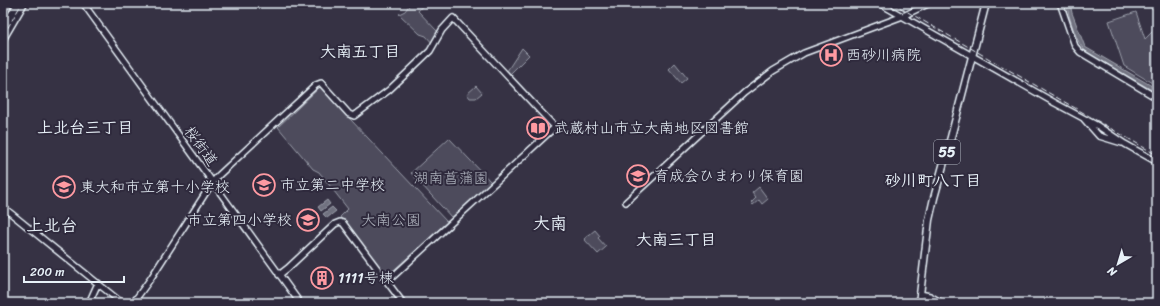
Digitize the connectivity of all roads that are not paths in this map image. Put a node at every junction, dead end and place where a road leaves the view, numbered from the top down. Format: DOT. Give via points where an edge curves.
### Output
graph roads {
  1 [pos="18,3"];
  2 [pos="24,3"];
  3 [pos="83,3"];
  4 [pos="880,3"];
  5 [pos="930,3"];
  6 [pos="986,3"];
  7 [pos="1060,3"];
  8 [pos="903,16"];
  9 [pos="3,30"];
  10 [pos="3,39"];
  11 [pos="972,56"];
  12 [pos="1157,98"];
  13 [pos="1157,162"];
  14 [pos="212,183"];
  15 [pos="626,202"];
  16 [pos="3,207"];
  17 [pos="279,275"];
  18 [pos="387,282"];
  19 [pos="98,283"];
  20 [pos="920,294"];
  21 [pos="89,303"];
  22 [pos="122,303"];
  23 [pos="133,303"];
  24 [pos="300,303"];
  25 [pos="403,303"];
  26 [pos="919,303"];
  27 [pos="942,303"];
  1 -- 9 [label="main road"];
  2 -- 10 [label="main road"];
  3 -- 14 [label="street, 桜街道"];
  4 -- 8 [label="street"];
  5 -- 8 [label="street"];
  6 -- 11 [label="main road, 55"];
  7 -- 12 [label="street" via="1075,46 1080,52"];
  8 -- 11 [label="street"];
  8 -- 15 [label="street" via="804,53 773,71 744,93"];
  11 -- 13 [label="street" via="1109,132"];
  11 -- 20 [label="main road, 55" via="929,220"];
  14 -- 17 [label="street, 桜街道"];
  14 -- 18 [label="street" via="318,83 321,83 349,114 354,116 389,90 430,51 442,30 453,18 555,126"];
  14 -- 23 [label="street"];
  16 -- 19 [label="street"];
  17 -- 18 [label="street" via="340,222"];
  17 -- 24 [label="street, 桜街道"];
  18 -- 25 [label="street"];
  19 -- 21 [label="street"];
  19 -- 22 [label="street"];
  20 -- 26 [label="main road, 55"];
  20 -- 27 [label="street"];
}
